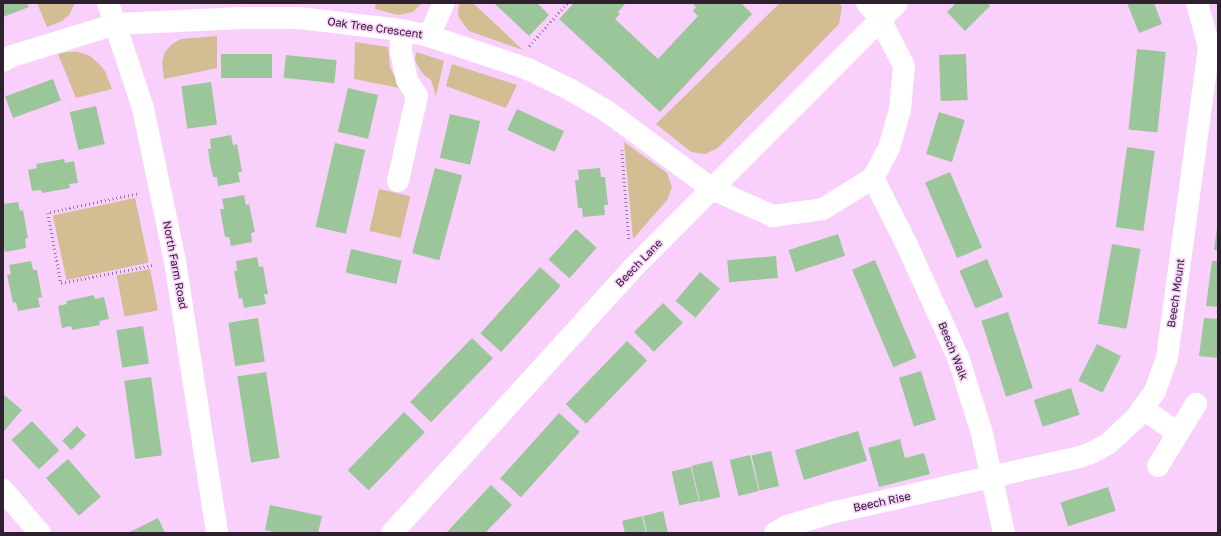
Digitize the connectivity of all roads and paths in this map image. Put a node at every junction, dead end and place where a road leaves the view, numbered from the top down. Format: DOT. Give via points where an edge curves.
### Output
graph roads {
  1 [pos="108,3"];
  2 [pos="444,3"];
  3 [pos="567,3"];
  4 [pos="897,3"];
  5 [pos="1197,3"];
  6 [pos="873,11"];
  7 [pos="116,24"];
  8 [pos="401,30"];
  9 [pos="428,36"];
  10 [pos="3,61"];
  11 [pos="520,66"];
  12 [pos="619,120"];
  13 [pos="873,178"];
  14 [pos="398,181"];
  15 [pos="160,189"];
  16 [pos="712,189"];
  17 [pos="175,261"];
  18 [pos="632,269"];
  19 [pos="1196,404"];
  20 [pos="1143,409"];
  21 [pos="1178,433"];
  22 [pos="1158,466"];
  23 [pos="992,478"];
  24 [pos="3,490"];
  25 [pos="40,533"];
  26 [pos="217,533"];
  27 [pos="392,533"];
  28 [pos="775,533"];
  29 [pos="1004,533"];
  1 -- 7 [label="street, North Farm Road"];
  2 -- 9 [label="street"];
  3 -- 11 [label="path" via="528,46"];
  4 -- 6 [label="street, Beech Lane"];
  5 -- 20 [label="street, Beech Mount" via="1209,47 1188,205 1167,358 1156,391"];
  6 -- 13 [label="street" via="904,66 900,110 889,148"];
  6 -- 16 [label="street, Beech Lane"];
  7 -- 8 [label="street, Oak Tree Crescent" via="299,18"];
  7 -- 10 [label="street, Oak Tree Crescent"];
  7 -- 15 [label="street, North Farm Road" via="143,108"];
  8 -- 9 [label="street, Oak Tree Crescent"];
  8 -- 14 [label="street" via="401,52 407,80 417,96"];
  9 -- 11 [label="street, Oak Tree Crescent"];
  11 -- 12 [label="street, Oak Tree Crescent" via="571,90"];
  12 -- 16 [label="street, Oak Tree Crescent"];
  12 -- 18 [label="path"];
  13 -- 16 [label="street, Oak Tree Crescent" via="823,209 773,216"];
  13 -- 23 [label="street, Beech Walk" via="958,357 981,430"];
  15 -- 17 [label="street, North Farm Road"];
  15 -- 17 [label="path" via="48,213 61,283"];
  16 -- 18 [label="street, Beech Lane"];
  17 -- 26 [label="street, North Farm Road"];
  18 -- 27 [label="street, Beech Lane"];
  19 -- 21 [label="street"];
  20 -- 21 [label="street"];
  20 -- 23 [label="street, Beech Mount" via="1109,443 1093,452"];
  21 -- 22 [label="street"];
  23 -- 28 [label="street, Beech Rise" via="831,513 788,526"];
  23 -- 29 [label="street, Beech Walk"];
  24 -- 25 [label="street"];
}
